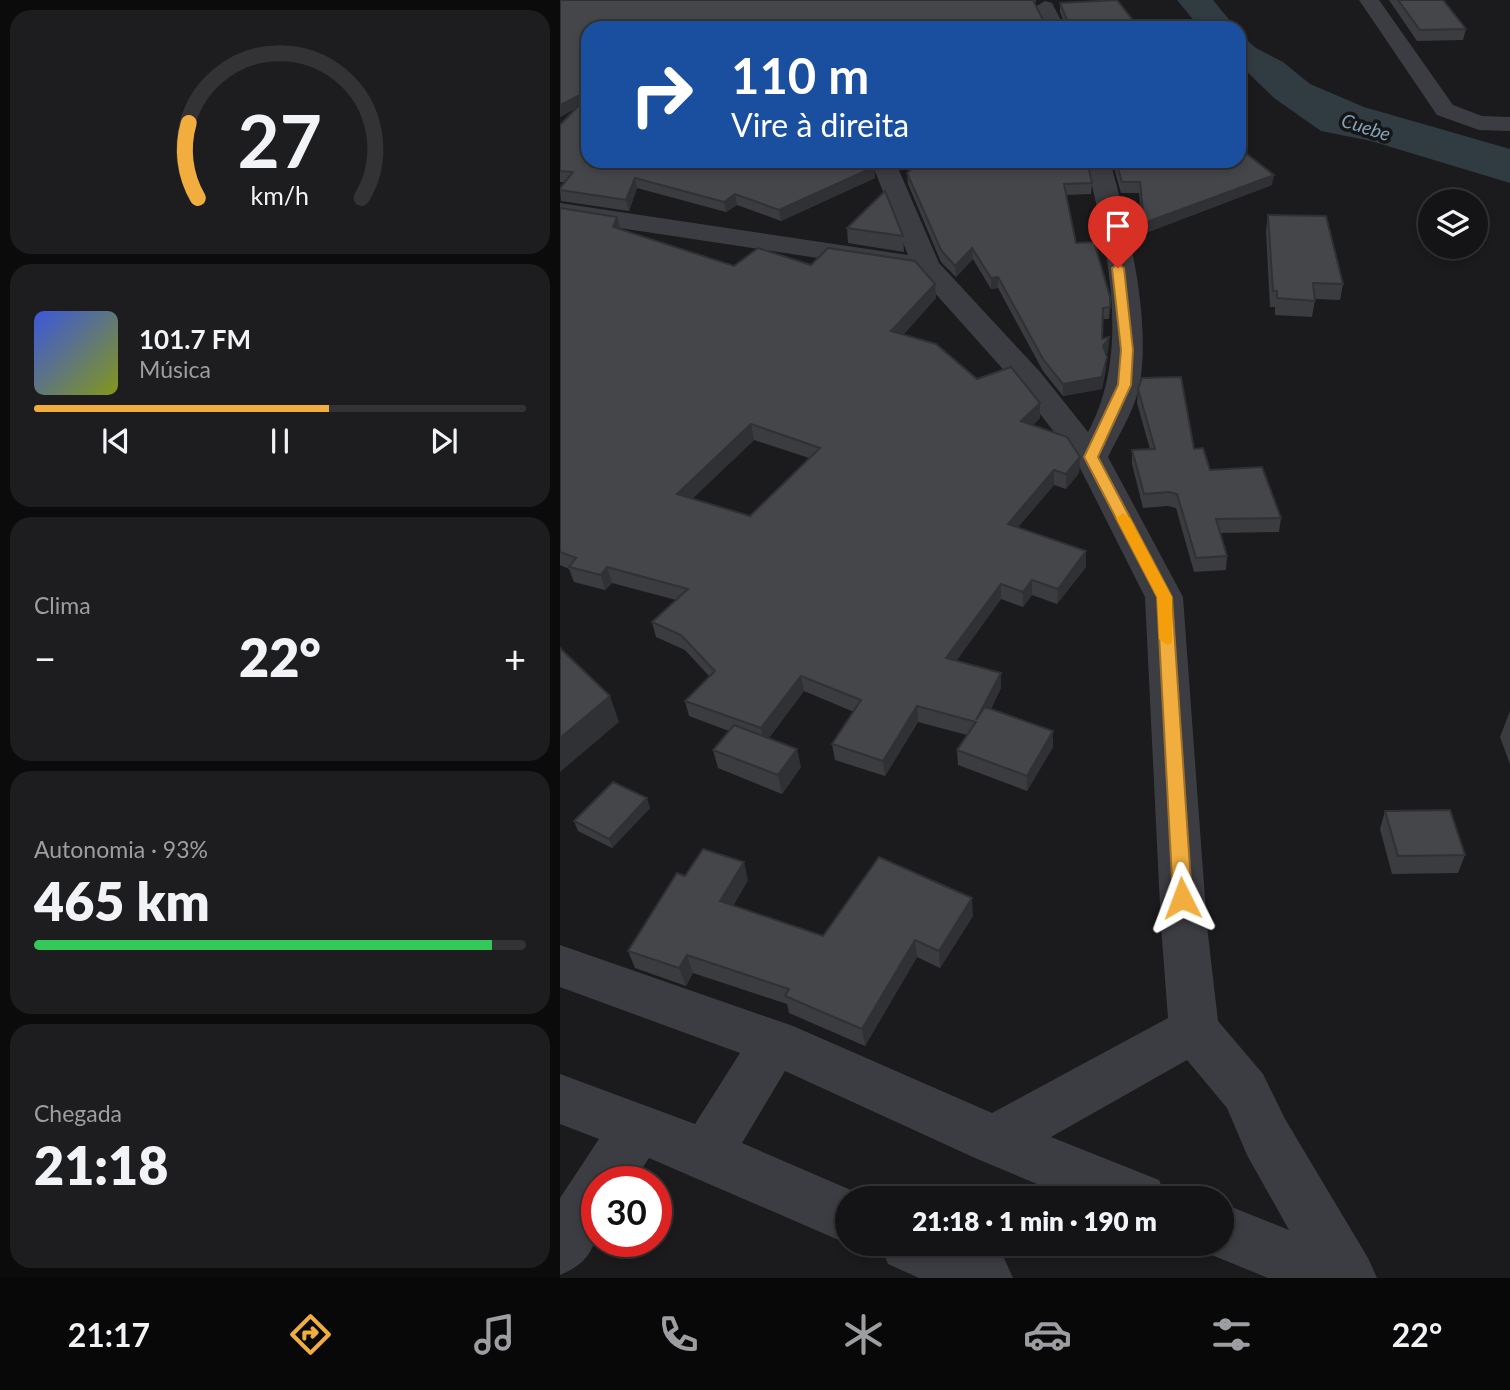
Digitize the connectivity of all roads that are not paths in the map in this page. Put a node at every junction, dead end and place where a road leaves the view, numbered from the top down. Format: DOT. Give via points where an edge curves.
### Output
graph roads {
  1 [pos="1369,0"];
  2 [pos="1045,7"];
  3 [pos="1052,21"];
  4 [pos="1510,124"];
  5 [pos="886,168"];
  6 [pos="1099,168"];
  7 [pos="560,211"];
  8 [pos="926,266"];
  9 [pos="1091,457"];
  10 [pos="560,965"];
  11 [pos="1194,1030"];
  12 [pos="775,1042"];
  13 [pos="560,1100"];
  14 [pos="638,1128"];
  15 [pos="995,1140"];
  16 [pos="706,1154"];
  17 [pos="613,1166"];
  18 [pos="1108,1186"];
  19 [pos="835,1212"];
  20 [pos="581,1215"];
  21 [pos="1234,1236"];
  22 [pos="560,1247"];
  23 [pos="935,1256"];
  24 [pos="984,1278"];
  25 [pos="1338,1278"];
  26 [pos="1348,1278"];
  1 -- 4 [label="street" via="1445,110 1479,123"];
  2 -- 3 [label="street"];
  5 -- 8 [label="street"];
  6 -- 9 [label="street" via="1115,241 1127,350 1124,385"];
  7 -- 8 [label="street"];
  8 -- 9 [label="street" via="1031,380"];
  9 -- 11 [label="street" via="1164,597"];
  10 -- 12 [label="street"];
  11 -- 15 [label="street"];
  11 -- 26 [label="street" via="1245,1091 1266,1137"];
  12 -- 15 [label="street"];
  12 -- 16 [label="street"];
  13 -- 14 [label="street"];
  14 -- 16 [label="street"];
  14 -- 17 [label="street"];
  15 -- 18 [label="street"];
  16 -- 19 [label="street"];
  20 -- 22 [label="street"];
  21 -- 25 [label="street"];
  23 -- 24 [label="street"];
}
